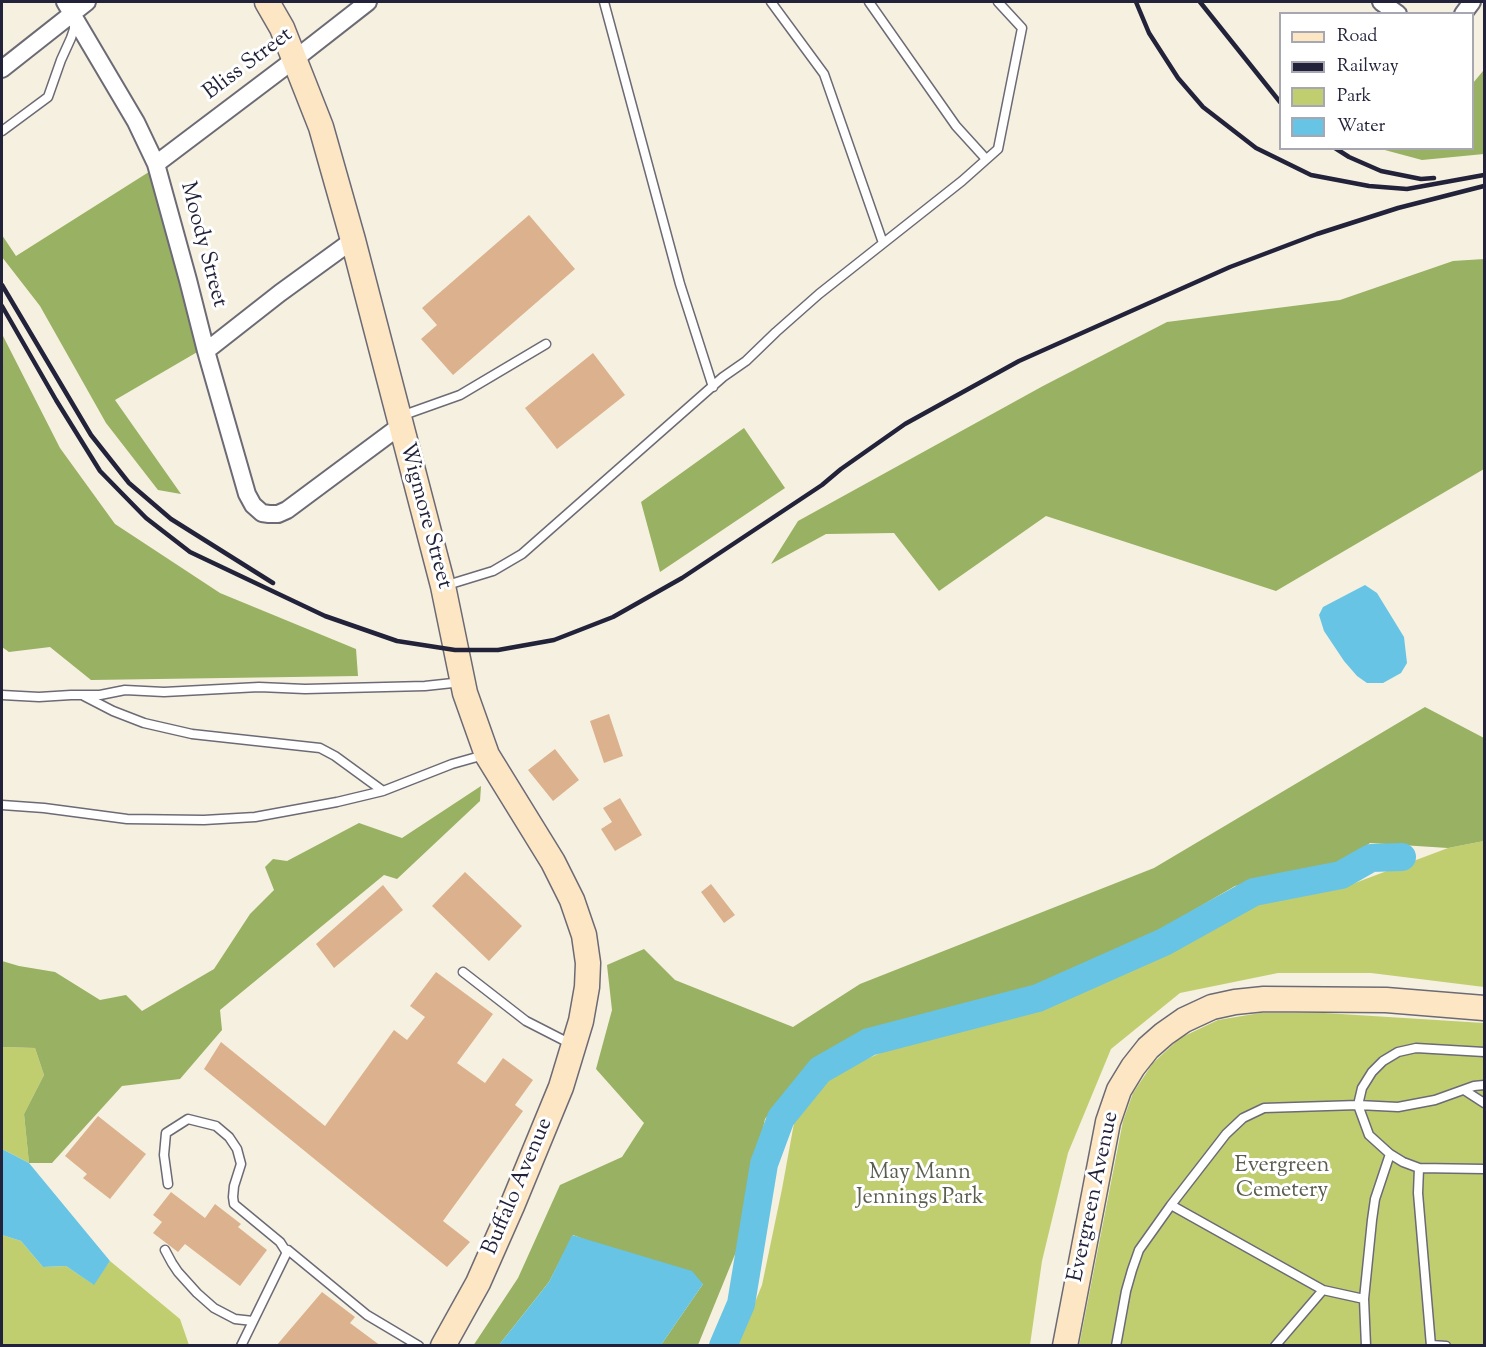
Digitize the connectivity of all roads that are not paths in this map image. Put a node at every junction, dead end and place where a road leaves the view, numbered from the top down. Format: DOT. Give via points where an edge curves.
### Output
graph roads {
  1 [pos="87,2"];
  2 [pos="267,2"];
  3 [pos="368,2"];
  4 [pos="604,2"];
  5 [pos="771,2"];
  6 [pos="869,2"];
  7 [pos="998,2"];
  8 [pos="1381,2"];
  9 [pos="69,7"];
  10 [pos="1395,12"];
  11 [pos="295,59"];
  12 [pos="2,69"];
  13 [pos="2,131"];
  14 [pos="986,159"];
  15 [pos="156,164"];
  16 [pos="353,240"];
  17 [pos="883,243"];
  18 [pos="546,344"];
  19 [pos="206,351"];
  20 [pos="713,387"];
  21 [pos="399,421"];
  22 [pos="443,586"];
  23 [pos="462,682"];
  24 [pos="2,694"];
  25 [pos="83,695"];
  26 [pos="488,754"];
  27 [pos="383,791"];
  28 [pos="2,805"];
  29 [pos="464,972"];
  30 [pos="1485,1008"];
  31 [pos="581,1021"];
  32 [pos="574,1046"];
  33 [pos="1485,1052"];
  34 [pos="1485,1084"];
  35 [pos="1464,1090"];
  36 [pos="1485,1103"];
  37 [pos="1358,1105"];
  38 [pos="1390,1154"];
  39 [pos="1419,1168"];
  40 [pos="1485,1170"];
  41 [pos="168,1184"];
  42 [pos="1171,1205"];
  43 [pos="165,1250"];
  44 [pos="287,1253"];
  45 [pos="1323,1290"];
  46 [pos="1364,1299"];
  47 [pos="253,1321"];
  48 [pos="1431,1345"];
  49 [pos="241,1346"];
  50 [pos="419,1346"];
  51 [pos="442,1346"];
  52 [pos="1065,1346"];
  53 [pos="1116,1346"];
  54 [pos="1275,1346"];
  55 [pos="1366,1346"];
  56 [pos="1446,1346"];
  1 -- 9 [label="street"];
  2 -- 11 [label="street, Wigmore Street"];
  3 -- 11 [label="street, Bliss Street"];
  4 -- 20 [label="lane"];
  5 -- 17 [label="lane" via="824,74"];
  6 -- 14 [label="lane" via="957,126"];
  7 -- 14 [label="lane" via="1022,28 998,149"];
  8 -- 10 [label="street"];
  9 -- 12 [label="street"];
  9 -- 13 [label="lane" via="74,29 48,97"];
  9 -- 15 [label="street, Moody Street"];
  11 -- 15 [label="street, Bliss Street"];
  11 -- 16 [label="street, Wigmore Street" via="321,127"];
  14 -- 17 [label="lane"];
  15 -- 19 [label="street, Moody Street"];
  16 -- 19 [label="street"];
  16 -- 21 [label="street, Wigmore Street"];
  17 -- 20 [label="lane"];
  18 -- 21 [label="lane" via="460,395"];
  19 -- 21 [label="street, Moody Street" via="247,494 262,513 287,510"];
  20 -- 22 [label="lane" via="522,554 493,571"];
  21 -- 22 [label="street, Wigmore Street"];
  22 -- 23 [label="street, Wigmore Street"];
  23 -- 25 [label="lane" via="305,689 124,690"];
  23 -- 26 [label="street, Wigmore Street"];
  24 -- 25 [label="lane"];
  25 -- 27 [label="lane" via="144,723 212,736 321,748"];
  26 -- 27 [label="lane"];
  26 -- 31 [label="street, Wigmore Street" via="572,900 584,935 588,963"];
  27 -- 28 [label="lane" via="255,817 204,820 127,819"];
  29 -- 32 [label="lane" via="526,1021"];
  30 -- 52 [label="street, Evergreen Avenue" via="1386,1000 1264,999 1212,1007 1164,1034 1133,1067 1119,1090 1108,1122"];
  31 -- 32 [label="street, Buffalo Avenue"];
  32 -- 51 [label="street, Buffalo Avenue" via="508,1216 478,1283"];
  33 -- 37 [label="lane" via="1416,1048 1398,1052 1372,1072"];
  34 -- 35 [label="lane"];
  35 -- 36 [label="lane"];
  35 -- 37 [label="lane" via="1398,1107"];
  37 -- 38 [label="lane" via="1369,1135"];
  37 -- 42 [label="lane" via="1264,1108 1243,1118"];
  38 -- 39 [label="lane"];
  38 -- 46 [label="lane" via="1375,1199"];
  39 -- 40 [label="lane"];
  39 -- 48 [label="lane"];
  41 -- 44 [label="lane" via="166,1133 188,1119 216,1126 237,1149 241,1164 232,1197 234,1204 280,1242"];
  42 -- 45 [label="lane"];
  42 -- 53 [label="lane" via="1139,1250 1126,1291"];
  43 -- 47 [label="lane" via="178,1272 214,1308 235,1319"];
  44 -- 47 [label="lane"];
  44 -- 50 [label="lane" via="288,1250 367,1315"];
  45 -- 46 [label="lane"];
  45 -- 54 [label="lane"];
  46 -- 55 [label="lane"];
  47 -- 49 [label="lane"];
  48 -- 56 [label="lane"];
}
